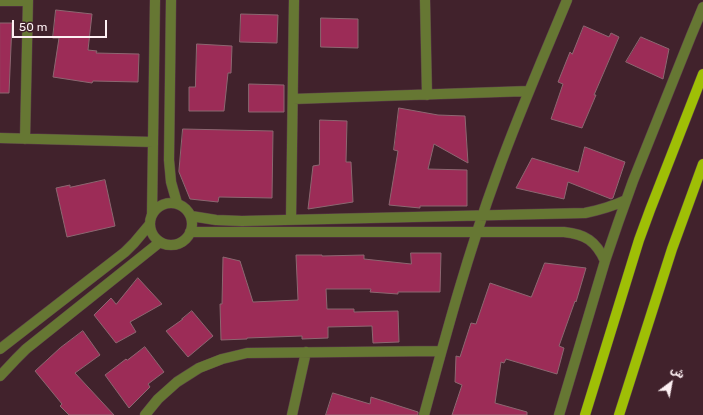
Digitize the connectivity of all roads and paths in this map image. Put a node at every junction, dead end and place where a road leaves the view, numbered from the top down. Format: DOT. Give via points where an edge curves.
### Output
graph roads {
  1 [pos="155,0"];
  2 [pos="171,0"];
  3 [pos="294,0"];
  4 [pos="425,0"];
  5 [pos="567,0"];
  6 [pos="0,1"];
  7 [pos="28,1"];
  8 [pos="703,7"];
  9 [pos="703,74"];
  10 [pos="529,91"];
  11 [pos="427,95"];
  12 [pos="293,98"];
  13 [pos="0,138"];
  14 [pos="25,139"];
  15 [pos="153,142"];
  16 [pos="703,164"];
  17 [pos="626,200"];
  18 [pos="177,204"];
  19 [pos="482,215"];
  20 [pos="191,216"];
  21 [pos="151,220"];
  22 [pos="292,220"];
  23 [pos="190,232"];
  24 [pos="477,232"];
  25 [pos="160,242"];
  26 [pos="605,261"];
  27 [pos="0,349"];
  28 [pos="441,351"];
  29 [pos="306,352"];
  30 [pos="0,376"];
  31 [pos="145,415"];
  32 [pos="292,415"];
  33 [pos="424,415"];
  34 [pos="559,415"];
  35 [pos="585,415"];
  36 [pos="619,415"];
  1 -- 15 [label="street"];
  2 -- 18 [label="street" via="169,160"];
  3 -- 12 [label="street"];
  4 -- 11 [label="street"];
  5 -- 10 [label="street"];
  6 -- 7 [label="street"];
  7 -- 14 [label="street"];
  8 -- 17 [label="street"];
  9 -- 35 [label="main road" via="639,240"];
  10 -- 11 [label="street"];
  10 -- 19 [label="street"];
  11 -- 12 [label="street"];
  12 -- 22 [label="street"];
  13 -- 14 [label="street"];
  14 -- 15 [label="street"];
  15 -- 21 [label="street"];
  16 -- 36 [label="main road" via="672,249"];
  17 -- 19 [label="street" via="585,213"];
  17 -- 26 [label="street"];
  18 -- 20 [label="street" via="188,210"];
  18 -- 21 [label="street" via="160,206 155,210"];
  19 -- 22 [label="street"];
  19 -- 24 [label="street"];
  20 -- 22 [label="street" via="229,221"];
  20 -- 23 [label="street"];
  21 -- 25 [label="street" via="151,231"];
  21 -- 27 [label="street" via="125,252"];
  23 -- 24 [label="street"];
  23 -- 25 [label="street" via="180,243 170,245"];
  24 -- 26 [label="street" via="574,233 594,243"];
  24 -- 28 [label="street"];
  25 -- 30 [label="street" via="26,349"];
  26 -- 34 [label="street"];
  28 -- 29 [label="street"];
  28 -- 33 [label="street"];
  29 -- 31 [label="street" via="247,353 198,368 177,382"];
  29 -- 32 [label="street"];
}
